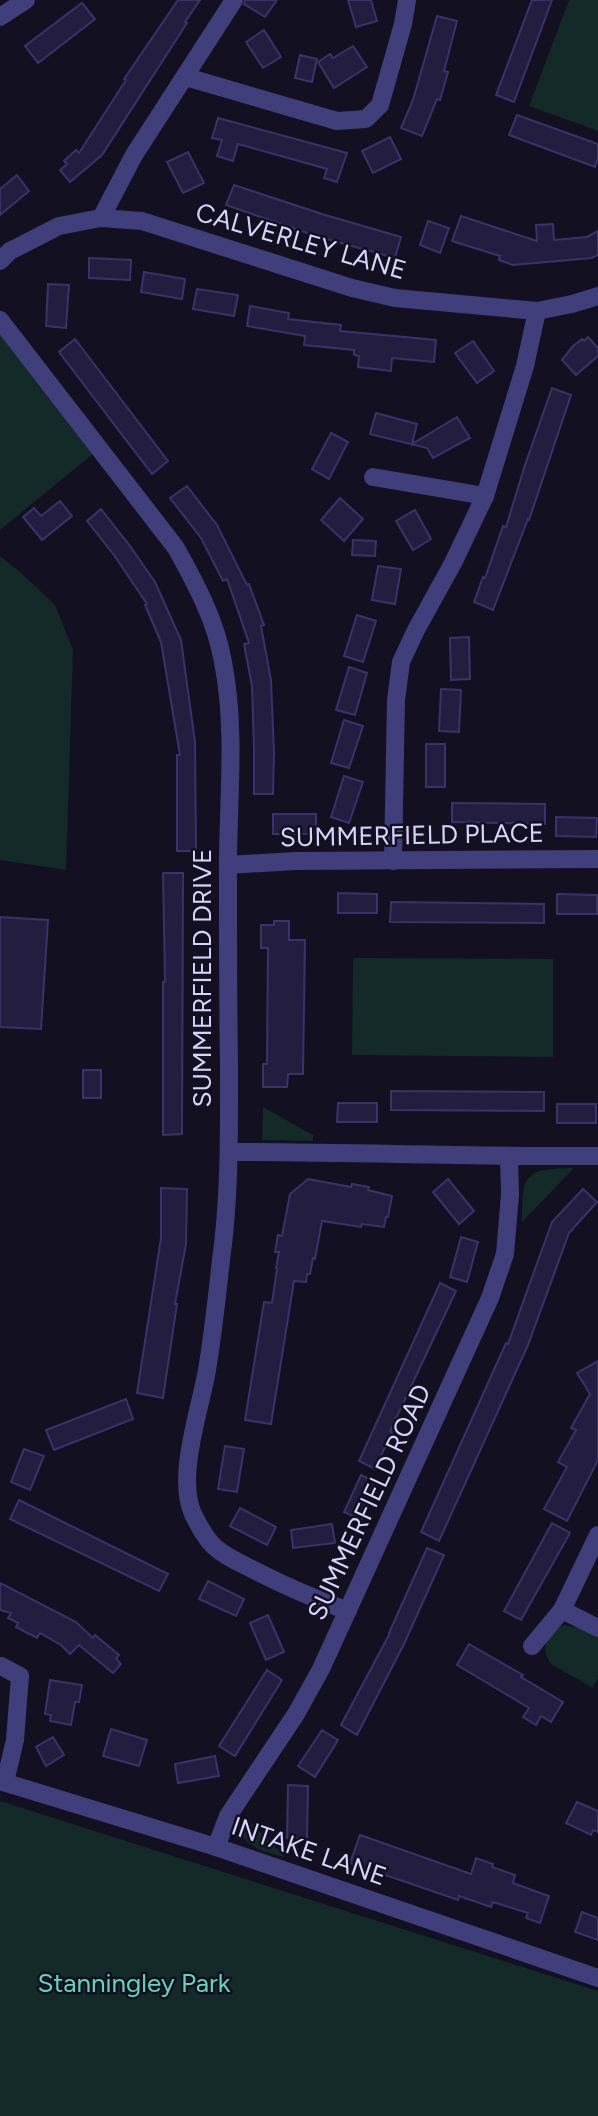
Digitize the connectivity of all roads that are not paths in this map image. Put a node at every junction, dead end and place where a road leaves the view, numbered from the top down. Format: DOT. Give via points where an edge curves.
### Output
graph roads {
  1 [pos="26,0"];
  2 [pos="234,0"];
  3 [pos="408,0"];
  4 [pos="0,17"];
  5 [pos="186,77"];
  6 [pos="101,218"];
  7 [pos="0,261"];
  8 [pos="598,296"];
  9 [pos="537,311"];
  10 [pos="0,320"];
  11 [pos="373,477"];
  12 [pos="485,496"];
  13 [pos="598,859"];
  14 [pos="393,861"];
  15 [pos="228,865"];
  16 [pos="229,1152"];
  17 [pos="598,1156"];
  18 [pos="509,1157"];
  19 [pos="598,1535"];
  20 [pos="562,1610"];
  21 [pos="348,1611"];
  22 [pos="598,1628"];
  23 [pos="532,1646"];
  24 [pos="1,1666"];
  25 [pos="3,1782"];
  26 [pos="216,1847"];
  27 [pos="598,1978"];
  1 -- 4 [label="street"];
  2 -- 5 [label="street"];
  3 -- 5 [label="street" via="380,105 366,119 337,121"];
  5 -- 6 [label="street" via="134,155"];
  6 -- 7 [label="street, CALVERLEY LANE" via="59,226"];
  6 -- 9 [label="street, CALVERLEY LANE" via="142,221 395,298"];
  8 -- 9 [label="street, CALVERLEY LANE"];
  9 -- 12 [label="street"];
  10 -- 15 [label="street, SUMMERFIELD DRIVE" via="176,548 216,631 228,694"];
  11 -- 12 [label="street"];
  12 -- 14 [label="street" via="401,662"];
  13 -- 14 [label="street, SUMMERFIELD PLACE"];
  14 -- 15 [label="street, SUMMERFIELD PLACE"];
  15 -- 16 [label="street, SUMMERFIELD DRIVE"];
  16 -- 18 [label="street"];
  16 -- 21 [label="street, SUMMERFIELD DRIVE" via="225,1233 187,1479 192,1512 216,1548 231,1558"];
  17 -- 18 [label="street"];
  18 -- 21 [label="street, SUMMERFIELD ROAD" via="505,1254 499,1275"];
  19 -- 20 [label="street"];
  20 -- 22 [label="street"];
  20 -- 23 [label="street"];
  21 -- 26 [label="street, SUMMERFIELD ROAD" via="296,1714 228,1816"];
  24 -- 25 [label="street" via="20,1676 15,1740"];
  25 -- 26 [label="street, INTAKE LANE"];
  26 -- 27 [label="street, INTAKE LANE"];
}
